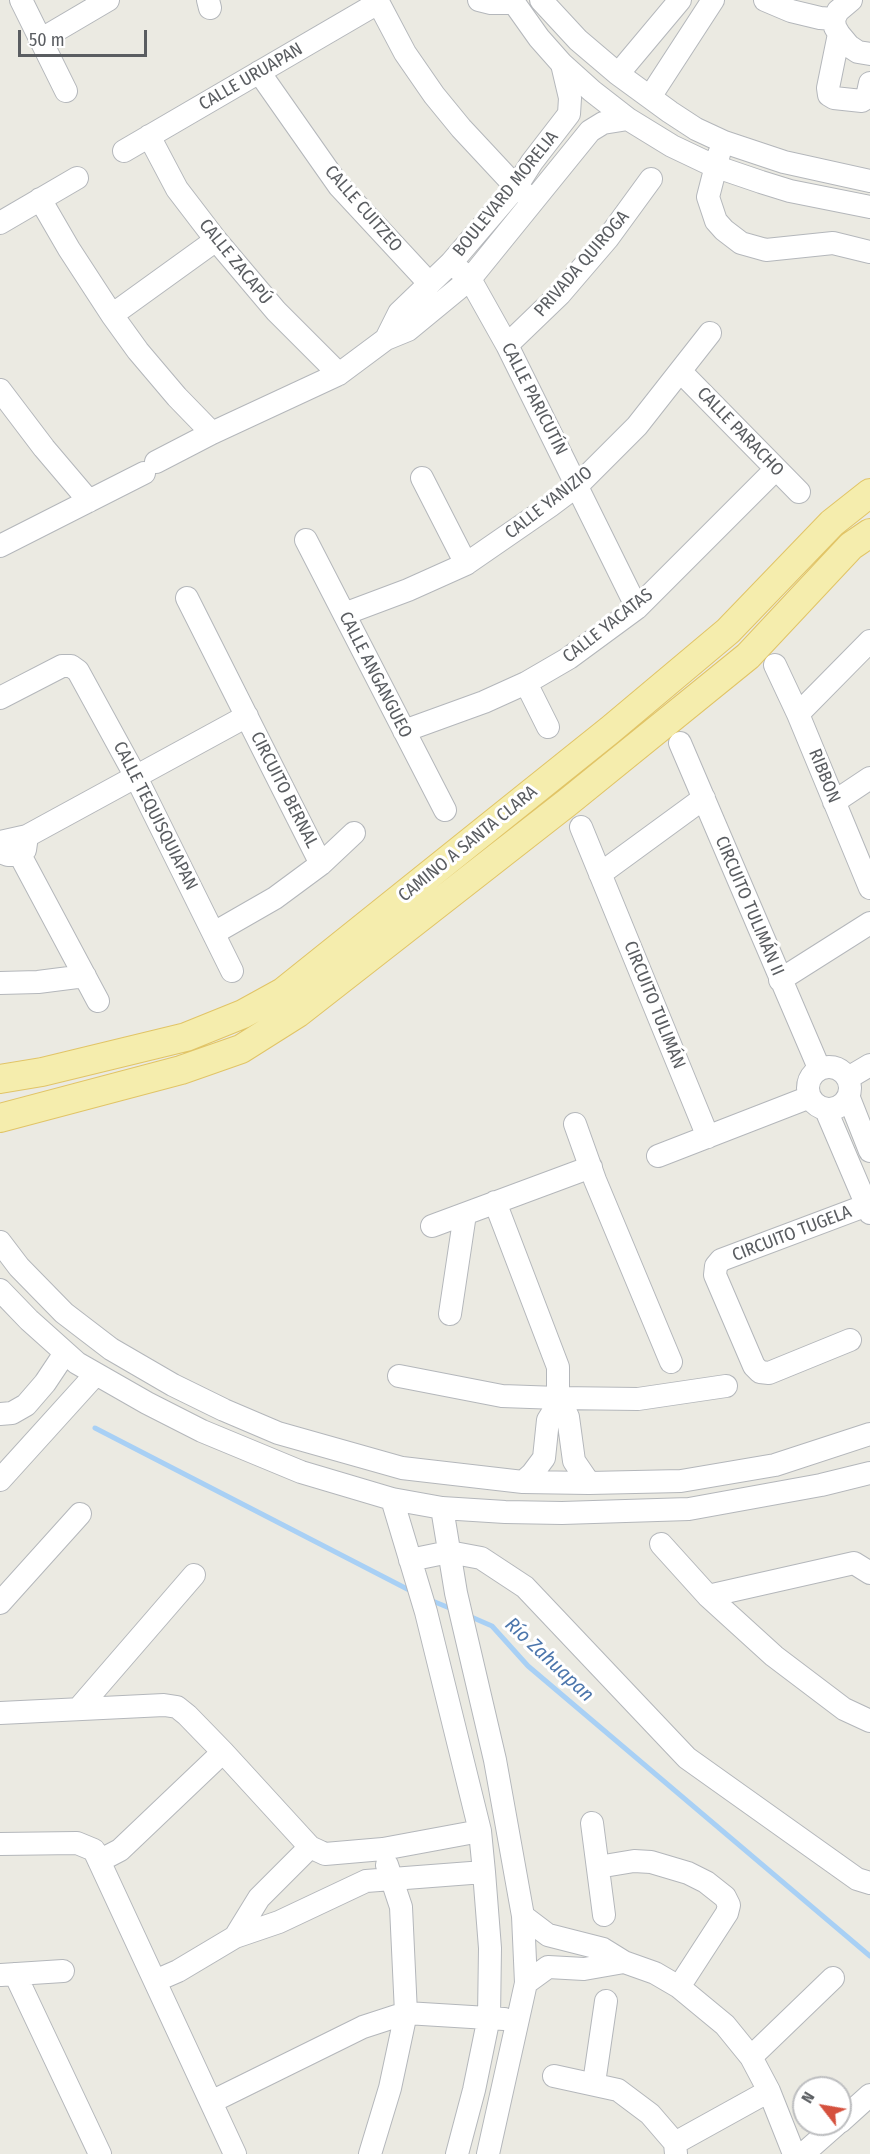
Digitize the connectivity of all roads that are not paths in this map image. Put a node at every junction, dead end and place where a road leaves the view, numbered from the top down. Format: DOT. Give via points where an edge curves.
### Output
graph roads {
  1 [pos="21,0"];
  2 [pos="108,0"];
  3 [pos="479,0"];
  4 [pos="541,0"];
  5 [pos="680,0"];
  6 [pos="713,0"];
  7 [pos="765,0"];
  8 [pos="851,0"];
  9 [pos="377,2"];
  10 [pos="513,2"];
  11 [pos="836,27"];
  12 [pos="40,40"];
  13 [pos="870,54"];
  14 [pos="562,64"];
  15 [pos="259,72"];
  16 [pos="618,74"];
  17 [pos="870,83"];
  18 [pos="66,91"];
  19 [pos="650,97"];
  20 [pos="569,114"];
  21 [pos="628,119"];
  22 [pos="590,130"];
  23 [pos="149,136"];
  24 [pos="724,142"];
  25 [pos="124,151"];
  26 [pos="714,166"];
  27 [pos="78,178"];
  28 [pos="651,179"];
  29 [pos="870,181"];
  30 [pos="516,187"];
  31 [pos="40,200"];
  32 [pos="534,201"];
  33 [pos="870,207"];
  34 [pos="0,223"];
  35 [pos="216,240"];
  36 [pos="870,252"];
  37 [pos="451,263"];
  38 [pos="470,279"];
  39 [pos="429,283"];
  40 [pos="112,315"];
  41 [pos="710,333"];
  42 [pos="386,339"];
  43 [pos="507,345"];
  44 [pos="681,372"];
  45 [pos="339,374"];
  46 [pos="0,392"];
  47 [pos="212,433"];
  48 [pos="776,469"];
  49 [pos="422,478"];
  50 [pos="578,485"];
  51 [pos="799,492"];
  52 [pos="870,493"];
  53 [pos="89,501"];
  54 [pos="870,533"];
  55 [pos="306,540"];
  56 [pos="0,546"];
  57 [pos="466,564"];
  58 [pos="188,598"];
  59 [pos="637,608"];
  60 [pos="344,614"];
  61 [pos="870,640"];
  62 [pos="775,665"];
  63 [pos="526,683"];
  64 [pos="0,698"];
  65 [pos="798,714"];
  66 [pos="247,716"];
  67 [pos="548,728"];
  68 [pos="404,731"];
  69 [pos="680,743"];
  70 [pos="135,777"];
  71 [pos="870,778"];
  72 [pos="704,798"];
  73 [pos="834,802"];
  74 [pos="445,810"];
  75 [pos="581,827"];
  76 [pos="354,833"];
  77 [pos="0,842"];
  78 [pos="16,847"];
  79 [pos="321,864"];
  80 [pos="600,874"];
  81 [pos="870,888"];
  82 [pos="870,924"];
  83 [pos="214,933"];
  84 [pos="232,970"];
  85 [pos="84,976"];
  86 [pos="780,980"];
  87 [pos="0,983"];
  88 [pos="98,1001"];
  89 [pos="870,1065"];
  90 [pos="819,1068"];
  91 [pos="0,1079"];
  92 [pos="848,1088"];
  93 [pos="818,1103"];
  94 [pos="0,1118"];
  95 [pos="575,1124"];
  96 [pos="708,1137"];
  97 [pos="870,1151"];
  98 [pos="658,1156"];
  99 [pos="591,1167"];
  100 [pos="495,1202"];
  101 [pos="869,1208"];
  102 [pos="465,1214"];
  103 [pos="432,1226"];
  104 [pos="1,1244"];
  105 [pos="37,1287"];
  106 [pos="0,1290"];
  107 [pos="16,1307"];
  108 [pos="450,1314"];
  109 [pos="850,1340"];
  110 [pos="65,1353"];
  111 [pos="671,1362"];
  112 [pos="95,1375"];
  113 [pos="399,1376"];
  114 [pos="726,1386"];
  115 [pos="558,1401"];
  116 [pos="0,1414"];
  117 [pos="870,1434"];
  118 [pos="544,1458"];
  119 [pos="574,1461"];
  120 [pos="869,1475"];
  121 [pos="0,1480"];
  122 [pos="523,1482"];
  123 [pos="589,1484"];
  124 [pos="392,1499"];
  125 [pos="442,1508"];
  126 [pos="80,1514"];
  127 [pos="661,1544"];
  128 [pos="449,1552"];
  129 [pos="410,1560"];
  130 [pos="865,1564"];
  131 [pos="194,1575"];
  132 [pos="708,1596"];
  133 [pos="0,1603"];
  134 [pos="79,1708"];
  135 [pos="0,1713"];
  136 [pos="870,1721"];
  137 [pos="223,1752"];
  138 [pos="592,1823"];
  139 [pos="480,1831"];
  140 [pos="0,1844"];
  141 [pos="310,1847"];
  142 [pos="383,1849"];
  143 [pos="99,1861"];
  144 [pos="598,1868"];
  145 [pos="484,1872"];
  146 [pos="391,1879"];
  147 [pos="870,1883"];
  148 [pos="604,1915"];
  149 [pos="523,1916"];
  150 [pos="548,1935"];
  151 [pos="235,1936"];
  152 [pos="624,1962"];
  153 [pos="548,1967"];
  154 [pos="63,1971"];
  155 [pos="7,1975"];
  156 [pos="833,1978"];
  157 [pos="155,1981"];
  158 [pos="526,1983"];
  159 [pos="679,1987"];
  160 [pos="606,2001"];
  161 [pos="406,2013"];
  162 [pos="489,2017"];
  163 [pos="517,2021"];
  164 [pos="751,2057"];
  165 [pos="554,2076"];
  166 [pos="594,2083"];
  167 [pos="769,2091"];
  168 [pos="870,2095"];
  169 [pos="211,2102"];
  170 [pos="852,2111"];
  171 [pos="824,2136"];
  172 [pos="675,2148"];
  173 [pos="488,2153"];
  174 [pos="100,2154"];
  175 [pos="235,2154"];
  176 [pos="370,2154"];
  177 [pos="458,2154"];
  178 [pos="794,2154"];
  179 [pos="803,2154"];
  1 -- 12 [label="street"];
  2 -- 12 [label="street"];
  3 -- 10 [label="street"];
  4 -- 16 [label="street" via="578,40"];
  5 -- 16 [label="street"];
  6 -- 19 [label="street"];
  7 -- 11 [label="street"];
  8 -- 11 [label="street" via="838,11"];
  9 -- 15 [label="street, CALLE URUAPAN"];
  9 -- 30 [label="street" via="434,95"];
  10 -- 14 [label="street"];
  11 -- 13 [label="street" via="858,52"];
  11 -- 17 [label="street" via="829,95 862,101"];
  12 -- 18 [label="street"];
  14 -- 20 [label="street, BOULEVARD MORELIA" via="570,98"];
  14 -- 21 [label="street"];
  15 -- 23 [label="street, CALLE URUAPAN"];
  15 -- 39 [label="street, CALLE CUITZEO" via="339,186"];
  16 -- 19 [label="street"];
  19 -- 24 [label="street" via="696,129"];
  20 -- 22 [label="street"];
  20 -- 30 [label="street, BOULEVARD MORELIA"];
  21 -- 22 [label="street" via="603,123"];
  21 -- 26 [label="street"];
  22 -- 32 [label="street, BOULEVARD MORELIA"];
  23 -- 25 [label="street, CALLE URUAPAN"];
  23 -- 35 [label="street, CALLE ZACAPÚ" via="177,189"];
  24 -- 26 [label="street"];
  24 -- 29 [label="street" via="784,162"];
  26 -- 33 [label="street" via="790,191"];
  26 -- 36 [label="street" via="708,196 716,221 741,243 766,250 833,243"];
  27 -- 31 [label="street"];
  28 -- 43 [label="street, PRIVADA QUIROGA" via="560,294"];
  30 -- 32 [label="street"];
  30 -- 37 [label="street, BOULEVARD MORELIA"];
  31 -- 34 [label="street"];
  31 -- 40 [label="street"];
  32 -- 38 [label="street, BOULEVARD MORELIA"];
  35 -- 40 [label="street"];
  35 -- 45 [label="street, CALLE ZACAPÚ" via="276,311"];
  37 -- 38 [label="street, CALLE PARICUTÍN"];
  37 -- 39 [label="street, BOULEVARD MORELIA"];
  38 -- 42 [label="street, BOULEVARD MORELIA" via="408,330"];
  38 -- 43 [label="street, CALLE PARICUTÍN"];
  39 -- 42 [label="street, BOULEVARD MORELIA" via="399,313"];
  40 -- 47 [label="street" via="177,398"];
  41 -- 44 [label="street, CALLE YANIZIO"];
  42 -- 45 [label="street, BOULEVARD MORELIA"];
  43 -- 50 [label="street, CALLE PARICUTÍN"];
  44 -- 48 [label="street, CALLE PARACHO"];
  44 -- 50 [label="street, CALLE YANIZIO" via="637,426"];
  45 -- 47 [label="street, BOULEVARD MORELIA"];
  46 -- 53 [label="street"];
  47 -- 53 [label="street, BOULEVARD MORELIA"];
  48 -- 51 [label="street, CALLE PARACHO"];
  48 -- 59 [label="street, CALLE YACATAS"];
  49 -- 57 [label="street"];
  50 -- 57 [label="street, CALLE YANIZIO"];
  50 -- 59 [label="street, CALLE PARICUTÍN"];
  52 -- 91 [label="main road, CAMINO A SANTA CLARA" via="832,523 729,631 283,992 243,1014 186,1037"];
  53 -- 56 [label="street, BOULEVARD MORELIA"];
  54 -- 94 [label="main road, CAMINO A SANTA CLARA" via="851,546 748,656 298,1013 241,1049 181,1070"];
  55 -- 60 [label="street, CALLE ANGANGUEO"];
  57 -- 60 [label="street, CALLE YANIZIO"];
  58 -- 66 [label="street, CIRCUITO BERNAL"];
  59 -- 63 [label="street, CALLE YACATAS" via="569,658"];
  60 -- 68 [label="street, CALLE ANGANGUEO"];
  61 -- 65 [label="street"];
  62 -- 65 [label="street, RIBBON"];
  63 -- 67 [label="street"];
  63 -- 68 [label="street, CALLE YACATAS"];
  64 -- 70 [label="street, CALLE TEQUISQUIAPAN" via="62,666 78,670"];
  65 -- 73 [label="street, RIBBON"];
  66 -- 70 [label="street"];
  66 -- 79 [label="street, CIRCUITO BERNAL"];
  68 -- 74 [label="street, CALLE ANGANGUEO"];
  69 -- 72 [label="street, CIRCUITO TULIMÁN II"];
  70 -- 78 [label="street"];
  70 -- 83 [label="street, CALLE TEQUISQUIAPAN"];
  71 -- 73 [label="street"];
  72 -- 80 [label="street"];
  72 -- 86 [label="street, CIRCUITO TULIMÁN II"];
  73 -- 81 [label="street, RIBBON"];
  75 -- 80 [label="street, CIRCUITO TULIMÁN"];
  76 -- 79 [label="street, CIRCUITO BERNAL"];
  77 -- 78 [label="street"];
  78 -- 85 [label="street"];
  79 -- 83 [label="street, CIRCUITO BERNAL" via="275,898"];
  80 -- 96 [label="street, CIRCUITO TULIMÁN"];
  82 -- 86 [label="street"];
  83 -- 84 [label="street, CALLE TEQUISQUIAPAN"];
  85 -- 87 [label="street"];
  85 -- 88 [label="street"];
  86 -- 90 [label="street, CIRCUITO TULIMÁN II"];
  89 -- 92 [label="street"];
  90 -- 92 [label="street" via="832,1066 844,1072"];
  90 -- 93 [label="street" via="809,1078 807,1092"];
  92 -- 93 [label="street" via="839,1108"];
  92 -- 97 [label="street"];
  93 -- 96 [label="street"];
  93 -- 101 [label="street"];
  95 -- 99 [label="street"];
  96 -- 98 [label="street"];
  99 -- 100 [label="street"];
  99 -- 111 [label="street"];
  100 -- 102 [label="street"];
  100 -- 115 [label="street" via="558,1367"];
  101 -- 109 [label="street, CIRCUITO TUGELA" via="722,1260 716,1266 716,1275 760,1372 769,1372"];
  102 -- 103 [label="street"];
  102 -- 108 [label="street"];
  104 -- 105 [label="street"];
  105 -- 107 [label="street"];
  105 -- 122 [label="street" via="111,1348 173,1385 278,1433 402,1468"];
  106 -- 107 [label="street"];
  107 -- 110 [label="street"];
  110 -- 112 [label="street"];
  110 -- 116 [label="street" via="26,1405"];
  112 -- 121 [label="street"];
  112 -- 124 [label="street" via="202,1431 301,1472"];
  113 -- 115 [label="street" via="502,1396"];
  114 -- 115 [label="street" via="638,1399"];
  115 -- 118 [label="street" via="548,1420"];
  115 -- 119 [label="street" via="568,1417"];
  117 -- 123 [label="street" via="775,1465 727,1475"];
  118 -- 119 [label="street"];
  118 -- 122 [label="street"];
  119 -- 123 [label="street"];
  120 -- 125 [label="street" via="689,1509 562,1513"];
  122 -- 123 [label="street"];
  124 -- 125 [label="street"];
  124 -- 129 [label="street"];
  125 -- 128 [label="street"];
  126 -- 133 [label="street"];
  127 -- 132 [label="street"];
  128 -- 129 [label="street"];
  128 -- 147 [label="street" via="481,1558 525,1587 687,1758 857,1879"];
  128 -- 149 [label="street" via="495,1760"];
  129 -- 139 [label="street"];
  130 -- 132 [label="street"];
  131 -- 134 [label="street"];
  132 -- 136 [label="street" via="774,1656 844,1709"];
  134 -- 135 [label="street"];
  134 -- 137 [label="street" via="177,1707"];
  137 -- 141 [label="street"];
  137 -- 143 [label="street" via="120,1850"];
  138 -- 144 [label="street"];
  139 -- 142 [label="street"];
  139 -- 145 [label="street"];
  140 -- 143 [label="street" via="77,1843 94,1850"];
  141 -- 142 [label="street" via="325,1854"];
  141 -- 151 [label="street" via="259,1898"];
  142 -- 146 [label="street"];
  143 -- 157 [label="street"];
  144 -- 148 [label="street"];
  144 -- 159 [label="street" via="651,1862 688,1872 725,1897 727,1913"];
  145 -- 146 [label="street"];
  145 -- 162 [label="street" via="490,1948"];
  146 -- 151 [label="street" via="366,1881 279,1922"];
  146 -- 161 [label="street" via="401,1907"];
  149 -- 150 [label="street"];
  149 -- 158 [label="street"];
  150 -- 152 [label="street" via="603,1949"];
  150 -- 153 [label="street"];
  151 -- 157 [label="street"];
  152 -- 153 [label="street" via="584,1969"];
  152 -- 159 [label="street"];
  153 -- 158 [label="street"];
  154 -- 155 [label="street"];
  155 -- 174 [label="street"];
  156 -- 164 [label="street"];
  157 -- 169 [label="street"];
  158 -- 163 [label="street"];
  159 -- 164 [label="street" via="725,2025"];
  160 -- 166 [label="street"];
  161 -- 162 [label="street"];
  161 -- 169 [label="street" via="363,2027"];
  161 -- 176 [label="street" via="390,2088"];
  162 -- 163 [label="street"];
  162 -- 177 [label="street"];
  163 -- 173 [label="street"];
  164 -- 167 [label="street"];
  165 -- 166 [label="street"];
  166 -- 172 [label="street" via="618,2090 650,2115"];
  167 -- 172 [label="street"];
  167 -- 178 [label="street"];
  168 -- 170 [label="street"];
  169 -- 175 [label="street"];
  171 -- 179 [label="street"];
}
